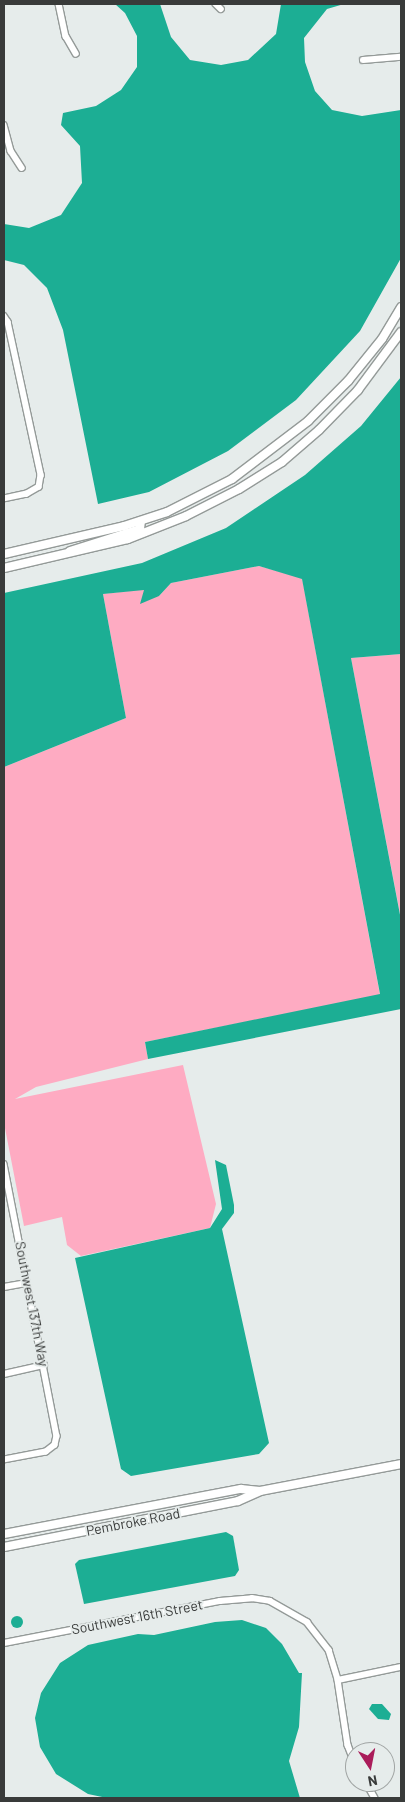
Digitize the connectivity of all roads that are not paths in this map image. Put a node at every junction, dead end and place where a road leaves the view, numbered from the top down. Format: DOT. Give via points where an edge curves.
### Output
graph roads {
  1 [pos="59,4"];
  2 [pos="76,53"];
  3 [pos="400,58"];
  4 [pos="363,60"];
  5 [pos="4,125"];
  6 [pos="22,168"];
  7 [pos="401,307"];
  8 [pos="4,316"];
  9 [pos="401,332"];
  10 [pos="4,499"];
  11 [pos="141,520"];
  12 [pos="4,554"];
  13 [pos="64,554"];
  14 [pos="4,568"];
  15 [pos="4,1164"];
  16 [pos="11,1200"];
  17 [pos="4,1201"];
  18 [pos="28,1283"];
  19 [pos="4,1287"];
  20 [pos="44,1365"];
  21 [pos="4,1374"];
  22 [pos="4,1460"];
  23 [pos="401,1464"];
  24 [pos="260,1491"];
  25 [pos="4,1534"];
  26 [pos="4,1547"];
  27 [pos="4,1643"];
  28 [pos="401,1667"];
  29 [pos="338,1680"];
  30 [pos="348,1742"];
  1 -- 2 [label="street" via="66,36"];
  3 -- 4 [label="street"];
  5 -- 6 [label="street" via="11,151"];
  7 -- 11 [label="street" via="382,339 348,382 273,452 208,492"];
  8 -- 10 [label="street" via="39,457 39,487 27,494"];
  9 -- 13 [label="street" via="358,390 282,462 239,489 164,526"];
  11 -- 12 [label="street" via="76,539"];
  11 -- 13 [label="street" via="140,529 79,546"];
  13 -- 14 [label="street"];
  15 -- 16 [label="street, Southwest 137th Way"];
  16 -- 17 [label="street"];
  16 -- 18 [label="street, Southwest 137th Way"];
  18 -- 19 [label="street"];
  18 -- 20 [label="street, Southwest 137th Way"];
  20 -- 21 [label="street"];
  20 -- 22 [label="street, Southwest 137th Way" via="57,1436 55,1445 46,1452"];
  23 -- 24 [label="street, Pembroke Road"];
  24 -- 25 [label="street, Pembroke Road" via="241,1489"];
  24 -- 26 [label="street, Pembroke Road" via="238,1501"];
  27 -- 29 [label="street, Southwest 16th Street" via="220,1601 252,1598 270,1601 298,1615 318,1634 329,1650"];
  28 -- 29 [label="street"];
  29 -- 30 [label="street"];
}
